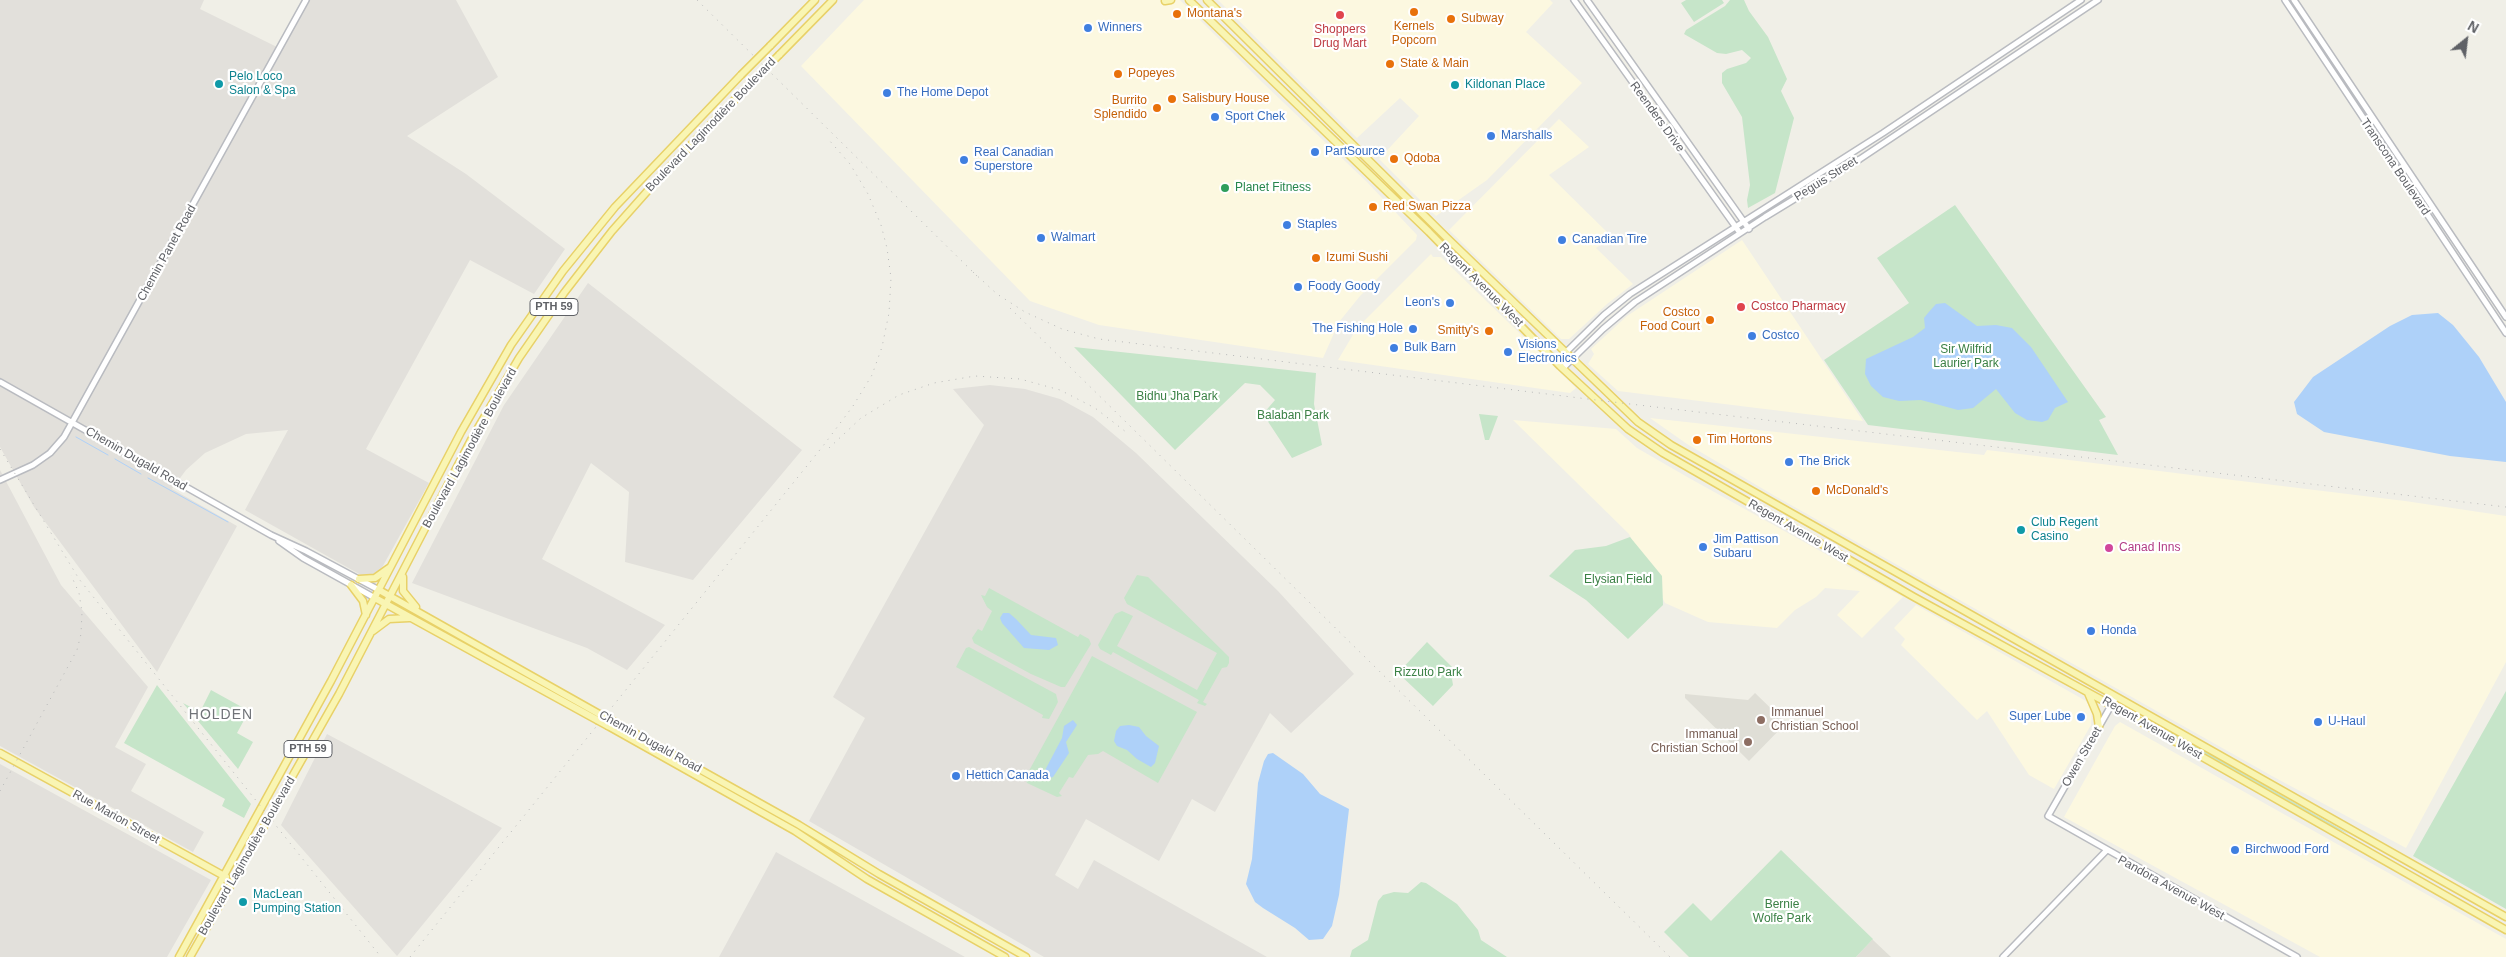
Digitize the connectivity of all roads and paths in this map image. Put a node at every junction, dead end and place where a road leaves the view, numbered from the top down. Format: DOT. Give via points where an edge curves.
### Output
graph roads {
  1 [pos="306,0"];
  2 [pos="815,0"];
  3 [pos="834,0"];
  4 [pos="1189,0"];
  5 [pos="1207,0"];
  6 [pos="1574,0"];
  7 [pos="1587,0"];
  8 [pos="2081,0"];
  9 [pos="2098,0"];
  10 [pos="2285,0"];
  11 [pos="2294,0"];
  12 [pos="1295,103"];
  13 [pos="1311,103"];
  14 [pos="1306,113"];
  15 [pos="1322,115"];
  16 [pos="1355,147"];
  17 [pos="1344,150"];
  18 [pos="1364,156"];
  19 [pos="1366,171"];
  20 [pos="1380,172"];
  21 [pos="1374,179"];
  22 [pos="1743,222"];
  23 [pos="1736,226"];
  24 [pos="1749,229"];
  25 [pos="1740,233"];
  26 [pos="2506,317"];
  27 [pos="2506,333"];
  28 [pos="1564,354"];
  29 [pos="1572,360"];
  30 [pos="1556,362"];
  31 [pos="1563,368"];
  32 [pos="0,382"];
  33 [pos="73,423"];
  34 [pos="1714,470"];
  35 [pos="0,480"];
  36 [pos="1710,480"];
  37 [pos="1829,534"];
  38 [pos="271,535"];
  39 [pos="1813,539"];
  40 [pos="392,565"];
  41 [pos="406,566"];
  42 [pos="359,579"];
  43 [pos="351,585"];
  44 [pos="379,590"];
  45 [pos="390,596"];
  46 [pos="375,598"];
  47 [pos="386,604"];
  48 [pos="422,614"];
  49 [pos="366,615"];
  50 [pos="412,618"];
  51 [pos="372,632"];
  52 [pos="2087,692"];
  53 [pos="2116,697"];
  54 [pos="2111,705"];
  55 [pos="599,718"];
  56 [pos="611,724"];
  57 [pos="2099,727"];
  58 [pos="0,753"];
  59 [pos="2048,816"];
  60 [pos="2106,851"];
  61 [pos="224,876"];
  62 [pos="232,880"];
  63 [pos="2506,918"];
  64 [pos="2506,930"];
  65 [pos="178,957"];
  66 [pos="190,957"];
  67 [pos="1005,957"];
  68 [pos="1026,957"];
  69 [pos="2003,957"];
  70 [pos="2297,957"];
  1 -- 33 [label="street, Chemin Panet Road"];
  2 -- 40 [label="main road, Boulevard Lagimodière Boulevard / PTH 59, bridge" via="634,186 563,271 490,381"];
  3 -- 41 [label="main road, Boulevard Lagimodière Boulevard / PTH 59, bridge" via="631,208 564,293 519,358 486,414"];
  4 -- 12 [label="main road, Regent Avenue West"];
  5 -- 13 [label="main road, Regent Avenue West"];
  6 -- 23 [label="street, Reenders Drive"];
  7 -- 22 [label="street, Reenders Drive"];
  8 -- 22 [label="street, Peguis Street" via="1884,133"];
  9 -- 24 [label="street, Peguis Street"];
  10 -- 27 [label="street, Transcona Boulevard"];
  11 -- 26 [label="street, Transcona Boulevard"];
  12 -- 13 [label="main road"];
  12 -- 14 [label="main road, Regent Avenue West"];
  13 -- 15 [label="main road, Regent Avenue West"];
  14 -- 15 [label="main road"];
  14 -- 17 [label="main road, Regent Avenue West"];
  15 -- 16 [label="main road, Regent Avenue West"];
  16 -- 17 [label="main road"];
  16 -- 18 [label="main road, Regent Avenue West"];
  17 -- 19 [label="main road, Regent Avenue West"];
  18 -- 19 [label="main road"];
  18 -- 20 [label="main road, Regent Avenue West"];
  19 -- 21 [label="main road, Regent Avenue West"];
  20 -- 21 [label="main road"];
  20 -- 28 [label="main road, Regent Avenue West"];
  21 -- 30 [label="main road, Regent Avenue West"];
  22 -- 23 [label="street, Peguis Street"];
  22 -- 24 [label="street, Reenders Drive"];
  23 -- 25 [label="street, Reenders Drive"];
  23 -- 28 [label="street, Peguis Street" via="1616,305"];
  24 -- 25 [label="street, Peguis Street"];
  25 -- 29 [label="street, Peguis Street" via="1635,302"];
  28 -- 29 [label="main road, Regent Avenue West"];
  28 -- 30 [label="street, Peguis Street"];
  29 -- 31 [label="street, Peguis Street"];
  29 -- 34 [label="main road, Regent Avenue West" via="1638,422"];
  30 -- 31 [label="main road, Regent Avenue West"];
  31 -- 36 [label="main road, Regent Avenue West" via="1628,429"];
  32 -- 33 [label="street, Chemin Dugald Road"];
  33 -- 35 [label="street, Chemin Panet Road" via="50,453"];
  33 -- 38 [label="street, Chemin Dugald Road"];
  34 -- 36 [label="main road"];
  34 -- 37 [label="main road, Regent Avenue West"];
  36 -- 39 [label="main road, Regent Avenue West"];
  37 -- 39 [label="main road"];
  37 -- 53 [label="main road, Regent Avenue West"];
  38 -- 42 [label="street, Chemin Dugald Road"];
  38 -- 43 [label="street, Chemin Dugald Road" via="303,558"];
  39 -- 52 [label="main road, Regent Avenue West"];
  40 -- 42 [label="main road" via="378,577"];
  40 -- 44 [label="main road, Boulevard Lagimodière Boulevard / PTH 59"];
  41 -- 45 [label="main road, Boulevard Lagimodière Boulevard / PTH 59"];
  41 -- 48 [label="main road" via="403,591"];
  42 -- 44 [label="street, Chemin Dugald Road"];
  43 -- 46 [label="street, Chemin Dugald Road"];
  43 -- 49 [label="main road" via="363,601"];
  44 -- 45 [label="main road, Chemin Dugald Road"];
  44 -- 46 [label="main road, Boulevard Lagimodière Boulevard / PTH 59"];
  45 -- 47 [label="main road, Boulevard Lagimodière Boulevard / PTH 59"];
  45 -- 48 [label="main road, Chemin Dugald Road"];
  46 -- 47 [label="main road, Chemin Dugald Road"];
  46 -- 49 [label="main road, Boulevard Lagimodière Boulevard / PTH 59"];
  47 -- 50 [label="main road, Chemin Dugald Road"];
  47 -- 51 [label="main road, Boulevard Lagimodière Boulevard / PTH 59"];
  48 -- 55 [label="main road, Chemin Dugald Road"];
  49 -- 61 [label="main road, Boulevard Lagimodière Boulevard / PTH 59"];
  50 -- 51 [label="main road" via="394,617"];
  50 -- 55 [label="main road, Chemin Dugald Road"];
  51 -- 62 [label="main road, Boulevard Lagimodière Boulevard / PTH 59"];
  52 -- 54 [label="main road, Regent Avenue West"];
  52 -- 57 [label="main road" via="2098,714"];
  53 -- 54 [label="street, Owen Street"];
  53 -- 63 [label="main road, Regent Avenue West"];
  54 -- 57 [label="street, Owen Street"];
  54 -- 64 [label="main road, Regent Avenue West"];
  55 -- 56 [label="main road, Chemin Dugald Road, bridge"];
  56 -- 67 [label="main road, Chemin Dugald Road" via="796,831 867,879"];
  56 -- 68 [label="main road, Chemin Dugald Road" via="799,825"];
  57 -- 59 [label="street, Owen Street"];
  58 -- 61 [label="main road, Rue Marion Street"];
  59 -- 60 [label="street, Pandora Avenue West"];
  60 -- 69 [label="street"];
  60 -- 70 [label="street, Pandora Avenue West"];
  61 -- 62 [label="main road, Rue Marion Street"];
  61 -- 65 [label="main road, Boulevard Lagimodière Boulevard / PTH 59"];
  62 -- 66 [label="main road, Boulevard Lagimodière Boulevard / PTH 59"];
}
